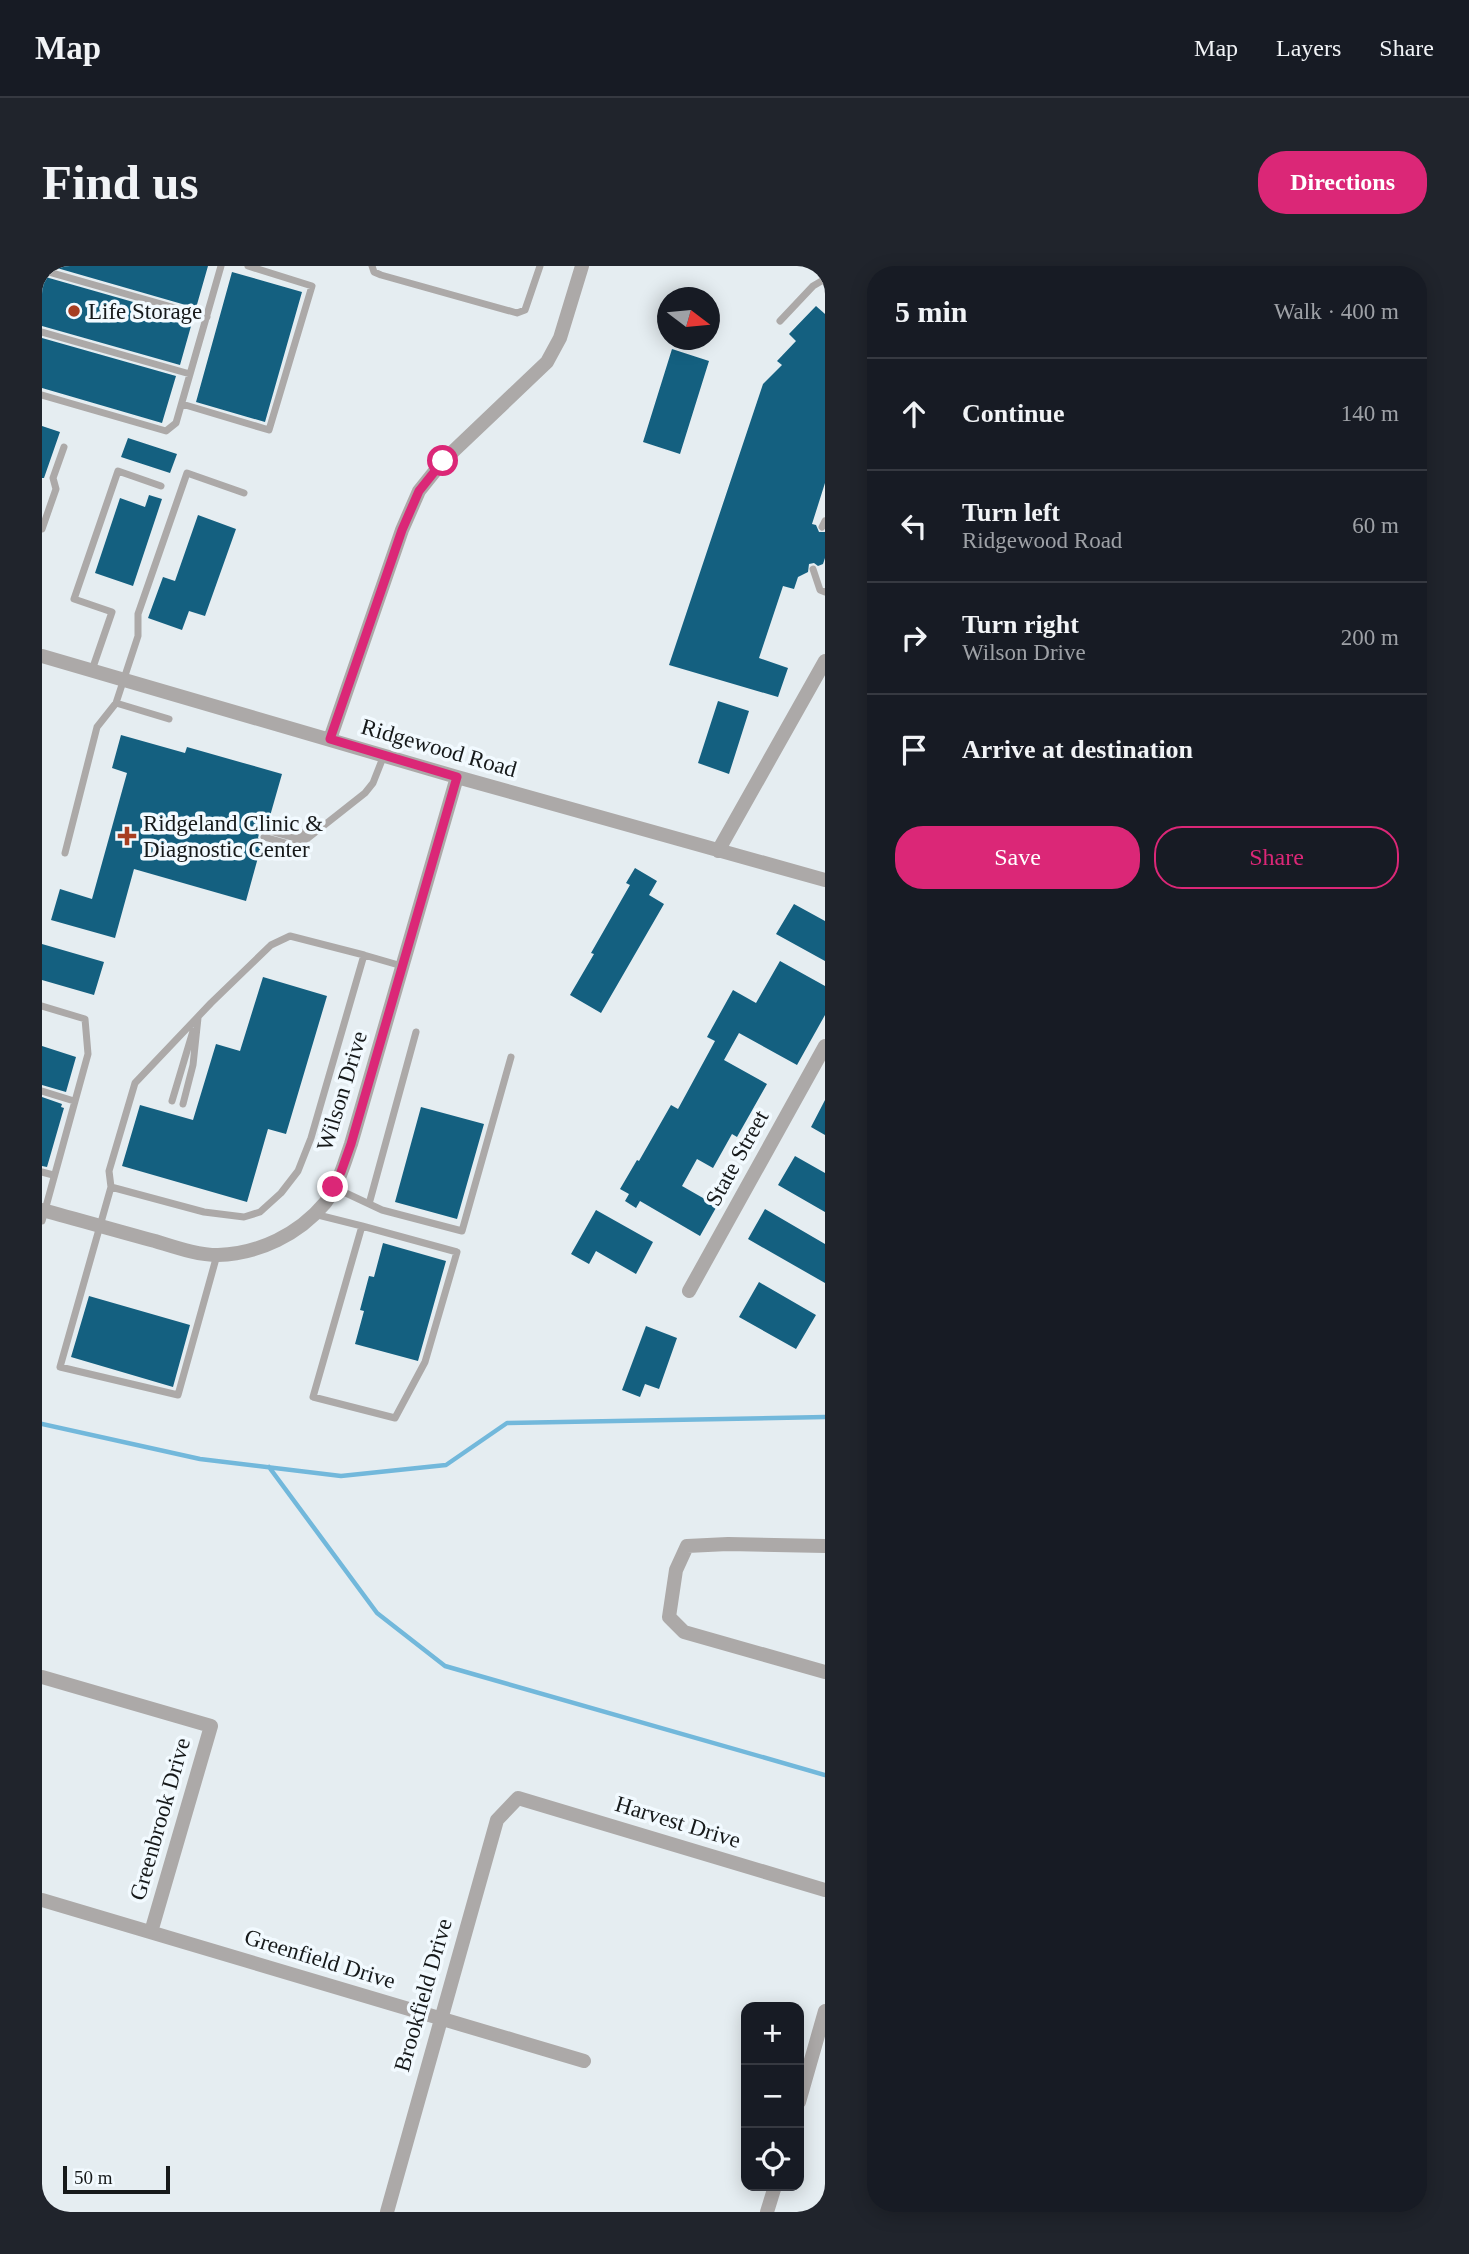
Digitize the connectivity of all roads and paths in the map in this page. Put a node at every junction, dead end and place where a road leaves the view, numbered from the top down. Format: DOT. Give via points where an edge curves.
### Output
graph roads {
  1 [pos="221,266"];
  2 [pos="248,266"];
  3 [pos="372,266"];
  4 [pos="540,266"];
  5 [pos="582,266"];
  6 [pos="42,270"];
  7 [pos="825,279"];
  8 [pos="207,317"];
  9 [pos="780,321"];
  10 [pos="42,332"];
  11 [pos="190,374"];
  12 [pos="42,395"];
  13 [pos="182,404"];
  14 [pos="64,447"];
  15 [pos="161,486"];
  16 [pos="244,493"];
  17 [pos="42,529"];
  18 [pos="813,569"];
  19 [pos="825,592"];
  20 [pos="42,656"];
  21 [pos="825,661"];
  22 [pos="92,670"];
  23 [pos="123,679"];
  24 [pos="116,703"];
  25 [pos="169,719"];
  26 [pos="330,739"];
  27 [pos="384,755"];
  28 [pos="457,777"];
  29 [pos="309,838"];
  30 [pos="718,851"];
  31 [pos="65,853"];
  32 [pos="825,880"];
  33 [pos="364,955"];
  34 [pos="403,966"];
  35 [pos="42,1006"];
  36 [pos="198,1018"];
  37 [pos="416,1032"];
  38 [pos="825,1046"];
  39 [pos="511,1057"];
  40 [pos="42,1091"];
  41 [pos="74,1101"];
  42 [pos="172,1101"];
  43 [pos="183,1104"];
  44 [pos="42,1172"];
  45 [pos="53,1175"];
  46 [pos="111,1186"];
  47 [pos="333,1187"];
  48 [pos="369,1204"];
  49 [pos="43,1214"];
  50 [pos="313,1214"];
  51 [pos="100,1226"];
  52 [pos="362,1226"];
  53 [pos="218,1255"];
  54 [pos="689,1291"];
  55 [pos="825,1546"];
  56 [pos="825,1672"];
  57 [pos="42,1676"];
  58 [pos="518,1798"];
  59 [pos="825,1890"];
  60 [pos="42,1900"];
  61 [pos="151,1932"];
  62 [pos="825,2011"];
  63 [pos="440,2018"];
  64 [pos="584,2061"];
  65 [pos="804,2084"];
  66 [pos="773,2191"];
  67 [pos="387,2212"];
  68 [pos="767,2212"];
  1 -- 8 [label="lane"];
  2 -- 13 [label="lane" via="312,286 269,430"];
  3 -- 4 [label="lane" via="381,275 517,313 530,301"];
  5 -- 26 [label="street" via="560,338 547,362 443,461 419,491"];
  6 -- 8 [label="lane"];
  7 -- 9 [label="lane"];
  8 -- 11 [label="lane"];
  10 -- 11 [label="lane"];
  11 -- 13 [label="lane"];
  12 -- 13 [label="lane" via="166,431 176,423"];
  14 -- 17 [label="lane"];
  15 -- 22 [label="lane" via="118,471 74,598 112,612"];
  16 -- 23 [label="lane" via="187,473 138,614 138,636"];
  18 -- 19 [label="lane" via="820,590"];
  20 -- 22 [label="street, Ridgewood Road"];
  21 -- 30 [label="street"];
  22 -- 23 [label="street, Ridgewood Road"];
  23 -- 24 [label="lane"];
  23 -- 26 [label="street, Ridgewood Road"];
  24 -- 25 [label="lane"];
  24 -- 31 [label="lane" via="97,727"];
  26 -- 27 [label="street, Ridgewood Road"];
  27 -- 28 [label="street, Ridgewood Road"];
  27 -- 29 [label="lane" via="365,793"];
  28 -- 30 [label="street, Ridgewood Road"];
  28 -- 34 [label="street, Wilson Drive"];
  29 -- 29 [label="lane" via="293,845 266,830 298,830"];
  30 -- 32 [label="street, Ridgewood Road"];
  33 -- 34 [label="lane"];
  33 -- 36 [label="lane" via="290,936 271,945"];
  33 -- 46 [label="lane" via="311,1138 298,1171 281,1193 260,1212 244,1217 204,1212"];
  34 -- 47 [label="street, Wilson Drive" via="351,1144"];
  35 -- 41 [label="lane" via="85,1019 88,1054"];
  36 -- 42 [label="lane"];
  36 -- 43 [label="lane"];
  36 -- 46 [label="lane" via="135,1083 109,1171"];
  37 -- 48 [label="lane"];
  38 -- 54 [label="street, State Street"];
  39 -- 48 [label="lane" via="462,1231"];
  40 -- 41 [label="lane"];
  41 -- 45 [label="lane"];
  44 -- 45 [label="lane"];
  45 -- 49 [label="lane"];
  46 -- 51 [label="lane"];
  47 -- 48 [label="lane"];
  47 -- 50 [label="street, Wilson Drive"];
  49 -- 51 [label="street, Wilson Drive"];
  50 -- 52 [label="lane"];
  50 -- 53 [label="street, Wilson Drive" via="281,1239 253,1250"];
  51 -- 53 [label="street, Wilson Drive"];
  51 -- 53 [label="lane" via="60,1367 85,1375 178,1395"];
  52 -- 52 [label="lane" via="313,1397 395,1418 425,1362 457,1252"];
  55 -- 56 [label="street" via="687,1546 676,1570 669,1617 684,1632"];
  57 -- 61 [label="street, Greenbrook Drive" via="211,1726"];
  58 -- 59 [label="street, Harvest Drive"];
  58 -- 63 [label="street, Brookfield Drive" via="497,1820"];
  60 -- 61 [label="street, Greenfield Drive"];
  61 -- 63 [label="street, Greenfield Drive"];
  62 -- 65 [label="street"];
  63 -- 64 [label="street, Greenfield Drive"];
  63 -- 67 [label="street, Brookfield Drive"];
  66 -- 68 [label="street"];
}
